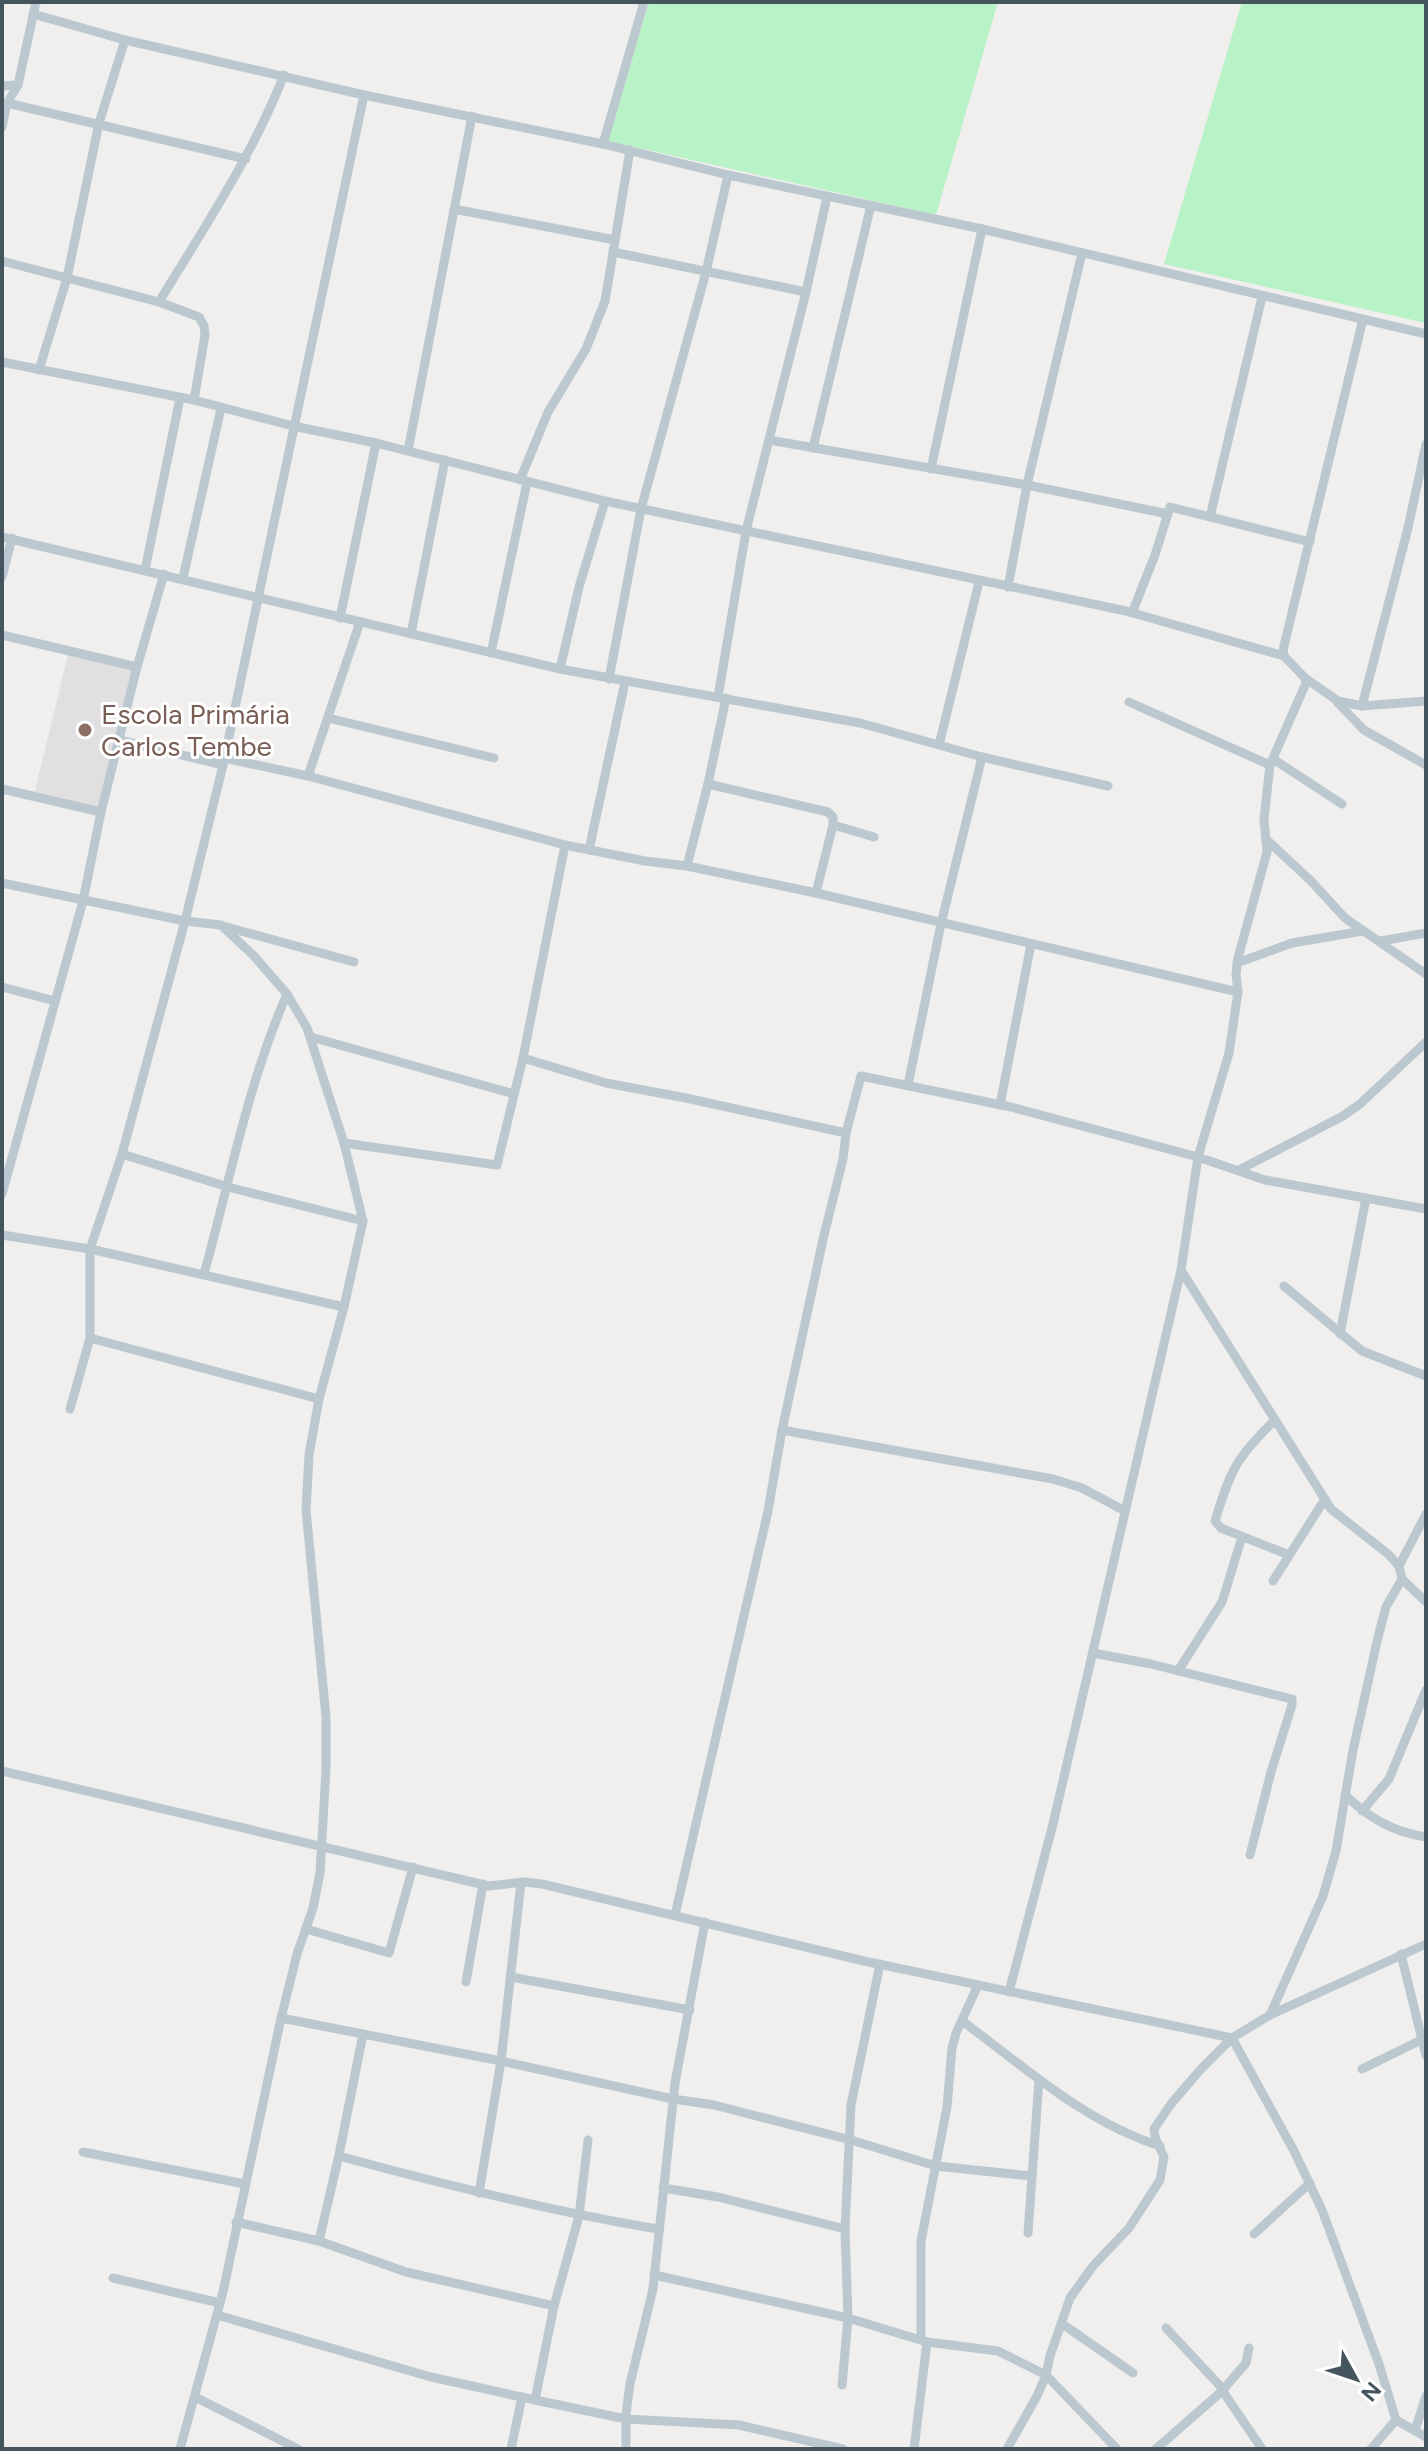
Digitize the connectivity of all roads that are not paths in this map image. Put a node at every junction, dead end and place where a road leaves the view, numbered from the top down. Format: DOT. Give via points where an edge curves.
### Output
graph roads {
  1 [pos="644,2"];
  2 [pos="32,6"];
  3 [pos="125,40"];
  4 [pos="284,75"];
  5 [pos="18,85"];
  6 [pos="2,86"];
  7 [pos="364,95"];
  8 [pos="7,103"];
  9 [pos="472,116"];
  10 [pos="99,123"];
  11 [pos="2,127"];
  12 [pos="603,144"];
  13 [pos="630,150"];
  14 [pos="246,159"];
  15 [pos="728,175"];
  16 [pos="827,197"];
  17 [pos="871,205"];
  18 [pos="454,209"];
  19 [pos="982,229"];
  20 [pos="615,240"];
  21 [pos="613,252"];
  22 [pos="1082,253"];
  23 [pos="2,261"];
  24 [pos="706,272"];
  25 [pos="67,278"];
  26 [pos="806,292"];
  27 [pos="1262,297"];
  28 [pos="159,302"];
  29 [pos="1363,319"];
  30 [pos="1426,334"];
  31 [pos="2,362"];
  32 [pos="39,370"];
  33 [pos="180,398"];
  34 [pos="194,400"];
  35 [pos="221,408"];
  36 [pos="293,426"];
  37 [pos="769,440"];
  38 [pos="376,443"];
  39 [pos="1426,444"];
  40 [pos="813,448"];
  41 [pos="408,451"];
  42 [pos="445,460"];
  43 [pos="931,469"];
  44 [pos="524,481"];
  45 [pos="1027,485"];
  46 [pos="605,501"];
  47 [pos="641,509"];
  48 [pos="1168,514"];
  49 [pos="1210,517"];
  50 [pos="746,531"];
  51 [pos="7,538"];
  52 [pos="1310,542"];
  53 [pos="145,570"];
  54 [pos="164,574"];
  55 [pos="2,577"];
  56 [pos="183,578"];
  57 [pos="979,582"];
  58 [pos="1008,587"];
  59 [pos="258,598"];
  60 [pos="1132,613"];
  61 [pos="340,618"];
  62 [pos="360,622"];
  63 [pos="411,634"];
  64 [pos="2,635"];
  65 [pos="491,653"];
  66 [pos="1284,656"];
  67 [pos="137,667"];
  68 [pos="560,669"];
  69 [pos="1305,678"];
  70 [pos="609,679"];
  71 [pos="625,682"];
  72 [pos="722,698"];
  73 [pos="1334,699"];
  74 [pos="1426,701"];
  75 [pos="1129,702"];
  76 [pos="1362,706"];
  77 [pos="328,718"];
  78 [pos="119,740"];
  79 [pos="939,745"];
  80 [pos="982,757"];
  81 [pos="494,758"];
  82 [pos="224,762"];
  83 [pos="1272,762"];
  84 [pos="1426,765"];
  85 [pos="308,776"];
  86 [pos="708,784"];
  87 [pos="1108,786"];
  88 [pos="2,789"];
  89 [pos="1342,804"];
  90 [pos="101,812"];
  91 [pos="833,825"];
  92 [pos="874,837"];
  93 [pos="1267,840"];
  94 [pos="565,845"];
  95 [pos="589,850"];
  96 [pos="687,866"];
  97 [pos="2,883"];
  98 [pos="816,893"];
  99 [pos="83,901"];
  100 [pos="185,921"];
  101 [pos="941,924"];
  102 [pos="221,925"];
  103 [pos="1363,931"];
  104 [pos="1426,933"];
  105 [pos="1381,941"];
  106 [pos="1031,944"];
  107 [pos="354,962"];
  108 [pos="1237,963"];
  109 [pos="1426,974"];
  110 [pos="2,987"];
  111 [pos="1238,992"];
  112 [pos="287,994"];
  113 [pos="55,1001"];
  114 [pos="311,1037"];
  115 [pos="1426,1042"];
  116 [pos="523,1058"];
  117 [pos="908,1085"];
  118 [pos="514,1094"];
  119 [pos="1000,1105"];
  120 [pos="846,1133"];
  121 [pos="344,1143"];
  122 [pos="122,1154"];
  123 [pos="1198,1157"];
  124 [pos="1239,1170"];
  125 [pos="228,1187"];
  126 [pos="2,1194"];
  127 [pos="1366,1198"];
  128 [pos="1426,1209"];
  129 [pos="363,1221"];
  130 [pos="2,1235"];
  131 [pos="90,1249"];
  132 [pos="1181,1270"];
  133 [pos="204,1274"];
  134 [pos="1284,1286"];
  135 [pos="344,1307"];
  136 [pos="1340,1334"];
  137 [pos="90,1338"];
  138 [pos="1426,1376"];
  139 [pos="319,1399"];
  140 [pos="70,1409"];
  141 [pos="1275,1420"];
  142 [pos="782,1430"];
  143 [pos="1325,1499"];
  144 [pos="1125,1511"];
  145 [pos="1426,1514"];
  146 [pos="1242,1537"];
  147 [pos="1289,1555"];
  148 [pos="1399,1566"];
  149 [pos="1402,1579"];
  150 [pos="1273,1581"];
  151 [pos="1426,1602"];
  152 [pos="1093,1653"];
  153 [pos="1178,1671"];
  154 [pos="1426,1690"];
  155 [pos="2,1771"];
  156 [pos="1345,1795"];
  157 [pos="1362,1811"];
  158 [pos="1426,1837"];
  159 [pos="323,1847"];
  160 [pos="1250,1855"];
  161 [pos="413,1867"];
  162 [pos="521,1882"];
  163 [pos="483,1884"];
  164 [pos="675,1915"];
  165 [pos="705,1922"];
  166 [pos="306,1929"];
  167 [pos="1426,1944"];
  168 [pos="1401,1954"];
  169 [pos="880,1964"];
  170 [pos="511,1977"];
  171 [pos="466,1982"];
  172 [pos="978,1985"];
  173 [pos="1009,1992"];
  174 [pos="690,2010"];
  175 [pos="1270,2015"];
  176 [pos="281,2018"];
  177 [pos="962,2021"];
  178 [pos="363,2034"];
  179 [pos="1232,2038"];
  180 [pos="1421,2040"];
  181 [pos="1426,2056"];
  182 [pos="501,2061"];
  183 [pos="1362,2069"];
  184 [pos="1039,2080"];
  185 [pos="673,2099"];
  186 [pos="588,2140"];
  187 [pos="851,2140"];
  188 [pos="1160,2146"];
  189 [pos="83,2152"];
  190 [pos="339,2156"];
  191 [pos="936,2166"];
  192 [pos="1031,2176"];
  193 [pos="1310,2183"];
  194 [pos="245,2184"];
  195 [pos="663,2188"];
  196 [pos="479,2193"];
  197 [pos="579,2216"];
  198 [pos="236,2222"];
  199 [pos="658,2229"];
  200 [pos="845,2229"];
  201 [pos="1028,2233"];
  202 [pos="1254,2234"];
  203 [pos="319,2241"];
  204 [pos="654,2275"];
  205 [pos="113,2278"];
  206 [pos="220,2303"];
  207 [pos="554,2306"];
  208 [pos="217,2315"];
  209 [pos="848,2318"];
  210 [pos="1061,2323"];
  211 [pos="1166,2328"];
  212 [pos="924,2341"];
  213 [pos="1249,2348"];
  214 [pos="1133,2373"];
  215 [pos="1046,2375"];
  216 [pos="842,2385"];
  217 [pos="1222,2389"];
  218 [pos="1426,2396"];
  219 [pos="195,2397"];
  220 [pos="522,2397"];
  221 [pos="535,2400"];
  222 [pos="626,2419"];
  223 [pos="1396,2420"];
  224 [pos="1415,2430"];
  225 [pos="1426,2437"];
  226 [pos="180,2449"];
  227 [pos="298,2449"];
  228 [pos="511,2449"];
  229 [pos="626,2449"];
  230 [pos="843,2449"];
  231 [pos="914,2449"];
  232 [pos="1007,2449"];
  233 [pos="1117,2449"];
  234 [pos="1156,2449"];
  235 [pos="1262,2449"];
  236 [pos="1371,2449"];
  1 -- 12 [label="street"];
  2 -- 3 [label="street"];
  2 -- 5 [label="street"];
  3 -- 4 [label="street"];
  3 -- 10 [label="street"];
  4 -- 7 [label="street"];
  4 -- 14 [label="street"];
  5 -- 6 [label="street"];
  5 -- 8 [label="street"];
  7 -- 9 [label="street"];
  7 -- 36 [label="street"];
  8 -- 10 [label="street"];
  8 -- 11 [label="street"];
  9 -- 12 [label="street"];
  9 -- 18 [label="street"];
  10 -- 14 [label="street"];
  10 -- 25 [label="street"];
  12 -- 13 [label="street"];
  13 -- 15 [label="street"];
  13 -- 20 [label="street"];
  14 -- 28 [label="street"];
  15 -- 16 [label="street"];
  15 -- 24 [label="street"];
  16 -- 17 [label="street"];
  16 -- 26 [label="street"];
  17 -- 19 [label="street"];
  17 -- 40 [label="street"];
  18 -- 20 [label="street"];
  18 -- 41 [label="street"];
  19 -- 22 [label="street"];
  19 -- 43 [label="street"];
  20 -- 21 [label="street"];
  21 -- 24 [label="street"];
  21 -- 44 [label="street" via="605,301 586,349 548,412"];
  22 -- 27 [label="street"];
  22 -- 45 [label="street"];
  23 -- 25 [label="street"];
  24 -- 26 [label="street"];
  24 -- 47 [label="street"];
  25 -- 28 [label="street"];
  25 -- 32 [label="street"];
  26 -- 37 [label="street"];
  27 -- 29 [label="street"];
  27 -- 49 [label="street"];
  28 -- 34 [label="street" via="199,317 204,326"];
  29 -- 30 [label="street"];
  29 -- 52 [label="street"];
  31 -- 32 [label="street"];
  32 -- 33 [label="street"];
  33 -- 34 [label="street"];
  33 -- 53 [label="street"];
  34 -- 35 [label="street"];
  35 -- 36 [label="street"];
  35 -- 56 [label="street"];
  36 -- 38 [label="street"];
  36 -- 59 [label="street"];
  37 -- 40 [label="street"];
  37 -- 50 [label="street"];
  38 -- 41 [label="street"];
  38 -- 61 [label="street"];
  39 -- 76 [label="street"];
  40 -- 43 [label="street"];
  41 -- 42 [label="street"];
  42 -- 44 [label="street"];
  42 -- 63 [label="street"];
  43 -- 45 [label="street"];
  44 -- 46 [label="street"];
  44 -- 65 [label="street"];
  45 -- 48 [label="street"];
  45 -- 58 [label="street"];
  46 -- 47 [label="street"];
  46 -- 68 [label="street"];
  47 -- 50 [label="street"];
  47 -- 70 [label="street"];
  48 -- 49 [label="street" via="1170,507"];
  48 -- 60 [label="street"];
  49 -- 52 [label="street"];
  50 -- 57 [label="street"];
  50 -- 72 [label="street"];
  51 -- 53 [label="street"];
  51 -- 55 [label="street"];
  52 -- 66 [label="street"];
  53 -- 54 [label="street"];
  54 -- 56 [label="street"];
  54 -- 67 [label="street"];
  56 -- 59 [label="street"];
  57 -- 58 [label="street"];
  57 -- 79 [label="street"];
  58 -- 60 [label="street"];
  59 -- 61 [label="street"];
  59 -- 82 [label="street"];
  60 -- 66 [label="street"];
  61 -- 62 [label="street"];
  62 -- 63 [label="street"];
  62 -- 77 [label="street"];
  63 -- 65 [label="street"];
  64 -- 67 [label="street"];
  65 -- 68 [label="street"];
  66 -- 69 [label="street"];
  67 -- 78 [label="street"];
  68 -- 70 [label="street"];
  69 -- 73 [label="street"];
  69 -- 83 [label="street"];
  70 -- 71 [label="street"];
  71 -- 72 [label="street"];
  71 -- 95 [label="street"];
  72 -- 79 [label="street" via="860,723"];
  72 -- 86 [label="street"];
  73 -- 76 [label="street"];
  73 -- 84 [label="street" via="1364,730"];
  74 -- 76 [label="street"];
  75 -- 83 [label="street"];
  77 -- 81 [label="street"];
  77 -- 85 [label="street"];
  78 -- 82 [label="street"];
  78 -- 90 [label="street"];
  79 -- 80 [label="street"];
  80 -- 87 [label="street"];
  80 -- 101 [label="street"];
  82 -- 85 [label="street"];
  82 -- 100 [label="street"];
  83 -- 89 [label="street"];
  83 -- 93 [label="street" via="1264,819"];
  85 -- 94 [label="street"];
  86 -- 91 [label="street" via="828,812"];
  86 -- 96 [label="street"];
  88 -- 90 [label="street"];
  90 -- 99 [label="street"];
  91 -- 92 [label="street"];
  91 -- 98 [label="street"];
  93 -- 103 [label="street"];
  93 -- 108 [label="street"];
  94 -- 95 [label="street"];
  94 -- 116 [label="street"];
  95 -- 96 [label="street"];
  96 -- 98 [label="street"];
  97 -- 99 [label="street"];
  98 -- 101 [label="street"];
  99 -- 100 [label="street"];
  99 -- 113 [label="street"];
  100 -- 102 [label="street"];
  100 -- 122 [label="street"];
  101 -- 106 [label="street"];
  101 -- 117 [label="street"];
  102 -- 107 [label="street"];
  102 -- 112 [label="street"];
  103 -- 105 [label="street"];
  103 -- 108 [label="street" via="1292,943"];
  104 -- 105 [label="street"];
  105 -- 109 [label="street"];
  106 -- 111 [label="street"];
  106 -- 119 [label="street"];
  108 -- 111 [label="street"];
  110 -- 113 [label="street"];
  111 -- 123 [label="street" via="1229,1053"];
  112 -- 114 [label="street"];
  112 -- 125 [label="street" via="245,1116"];
  113 -- 126 [label="street"];
  114 -- 118 [label="street"];
  114 -- 121 [label="street"];
  115 -- 124 [label="street" via="1343,1116"];
  116 -- 118 [label="street"];
  116 -- 120 [label="street" via="606,1083"];
  117 -- 119 [label="street"];
  117 -- 120 [label="street" via="861,1076"];
  118 -- 121 [label="street" via="497,1165"];
  119 -- 123 [label="street"];
  120 -- 142 [label="street"];
  121 -- 129 [label="street"];
  122 -- 125 [label="street"];
  122 -- 131 [label="street"];
  123 -- 124 [label="street"];
  123 -- 132 [label="street"];
  124 -- 127 [label="street" via="1265,1180"];
  125 -- 129 [label="street"];
  125 -- 133 [label="street"];
  127 -- 128 [label="street"];
  127 -- 136 [label="street"];
  129 -- 135 [label="street"];
  130 -- 131 [label="street"];
  131 -- 133 [label="street"];
  131 -- 137 [label="street"];
  132 -- 141 [label="street"];
  132 -- 144 [label="street"];
  133 -- 135 [label="street"];
  134 -- 136 [label="street"];
  135 -- 139 [label="street"];
  136 -- 138 [label="street" via="1362,1351"];
  137 -- 139 [label="street"];
  137 -- 140 [label="street"];
  139 -- 159 [label="street" via="306,1510 326,1717"];
  141 -- 143 [label="street"];
  141 -- 146 [label="street" via="1238,1458 1215,1521"];
  142 -- 144 [label="street" via="1053,1479"];
  142 -- 164 [label="street"];
  143 -- 147 [label="street"];
  143 -- 148 [label="street"];
  144 -- 152 [label="street"];
  145 -- 148 [label="street"];
  146 -- 147 [label="street"];
  146 -- 153 [label="street" via="1222,1602"];
  147 -- 150 [label="street"];
  148 -- 149 [label="street"];
  149 -- 151 [label="street"];
  149 -- 156 [label="street" via="1386,1607 1378,1637"];
  152 -- 153 [label="street"];
  152 -- 173 [label="street"];
  153 -- 160 [label="street" via="1292,1699"];
  154 -- 157 [label="street" via="1389,1779"];
  155 -- 159 [label="street"];
  156 -- 157 [label="street"];
  156 -- 175 [label="street" via="1323,1896"];
  157 -- 158 [label="street" via="1394,1830"];
  159 -- 161 [label="street"];
  159 -- 166 [label="street"];
  161 -- 163 [label="street"];
  161 -- 166 [label="street" via="389,1953"];
  162 -- 163 [label="street"];
  162 -- 164 [label="street"];
  162 -- 170 [label="street"];
  163 -- 171 [label="street"];
  164 -- 165 [label="street"];
  165 -- 169 [label="street"];
  165 -- 174 [label="street"];
  166 -- 176 [label="street"];
  167 -- 168 [label="street"];
  168 -- 175 [label="street"];
  168 -- 180 [label="street"];
  169 -- 172 [label="street"];
  169 -- 187 [label="street" via="851,2105"];
  170 -- 174 [label="street"];
  170 -- 182 [label="street"];
  172 -- 173 [label="street"];
  172 -- 177 [label="street"];
  173 -- 179 [label="street"];
  174 -- 185 [label="street"];
  175 -- 179 [label="street"];
  176 -- 178 [label="street"];
  176 -- 194 [label="street"];
  177 -- 184 [label="street"];
  177 -- 191 [label="street" via="952,2048"];
  178 -- 182 [label="street"];
  178 -- 190 [label="street"];
  179 -- 188 [label="street" via="1154,2129"];
  179 -- 193 [label="street"];
  180 -- 181 [label="street"];
  180 -- 183 [label="street"];
  182 -- 185 [label="street"];
  182 -- 196 [label="street"];
  184 -- 188 [label="street" via="1135,2138"];
  184 -- 192 [label="street"];
  185 -- 187 [label="street"];
  185 -- 195 [label="street"];
  186 -- 197 [label="street"];
  187 -- 191 [label="street"];
  187 -- 200 [label="street"];
  188 -- 210 [label="street" via="1160,2180 1129,2228 1081,2281"];
  189 -- 194 [label="street"];
  190 -- 196 [label="street"];
  190 -- 203 [label="street"];
  191 -- 192 [label="street"];
  191 -- 212 [label="street" via="921,2241"];
  192 -- 201 [label="street"];
  193 -- 202 [label="street"];
  193 -- 223 [label="street"];
  194 -- 198 [label="street"];
  195 -- 199 [label="street"];
  195 -- 200 [label="street"];
  196 -- 197 [label="street"];
  197 -- 199 [label="street"];
  197 -- 207 [label="street"];
  198 -- 203 [label="street"];
  198 -- 206 [label="street"];
  199 -- 204 [label="street"];
  200 -- 209 [label="street"];
  203 -- 207 [label="street" via="406,2272"];
  204 -- 209 [label="street"];
  204 -- 222 [label="street"];
  205 -- 206 [label="street"];
  206 -- 208 [label="street"];
  207 -- 221 [label="street"];
  208 -- 219 [label="street"];
  208 -- 220 [label="street" via="431,2377"];
  209 -- 212 [label="street"];
  209 -- 216 [label="street"];
  210 -- 214 [label="street"];
  210 -- 215 [label="street"];
  211 -- 217 [label="street"];
  212 -- 215 [label="street" via="998,2351"];
  212 -- 231 [label="street"];
  213 -- 217 [label="street" via="1246,2363"];
  215 -- 232 [label="street"];
  215 -- 233 [label="street"];
  217 -- 234 [label="street"];
  217 -- 235 [label="street"];
  218 -- 224 [label="street"];
  219 -- 226 [label="street"];
  219 -- 227 [label="street"];
  220 -- 221 [label="street"];
  220 -- 228 [label="street"];
  221 -- 222 [label="street"];
  222 -- 229 [label="street"];
  222 -- 230 [label="street" via="739,2425"];
  223 -- 224 [label="street"];
  223 -- 236 [label="street"];
  224 -- 225 [label="street"];
}
